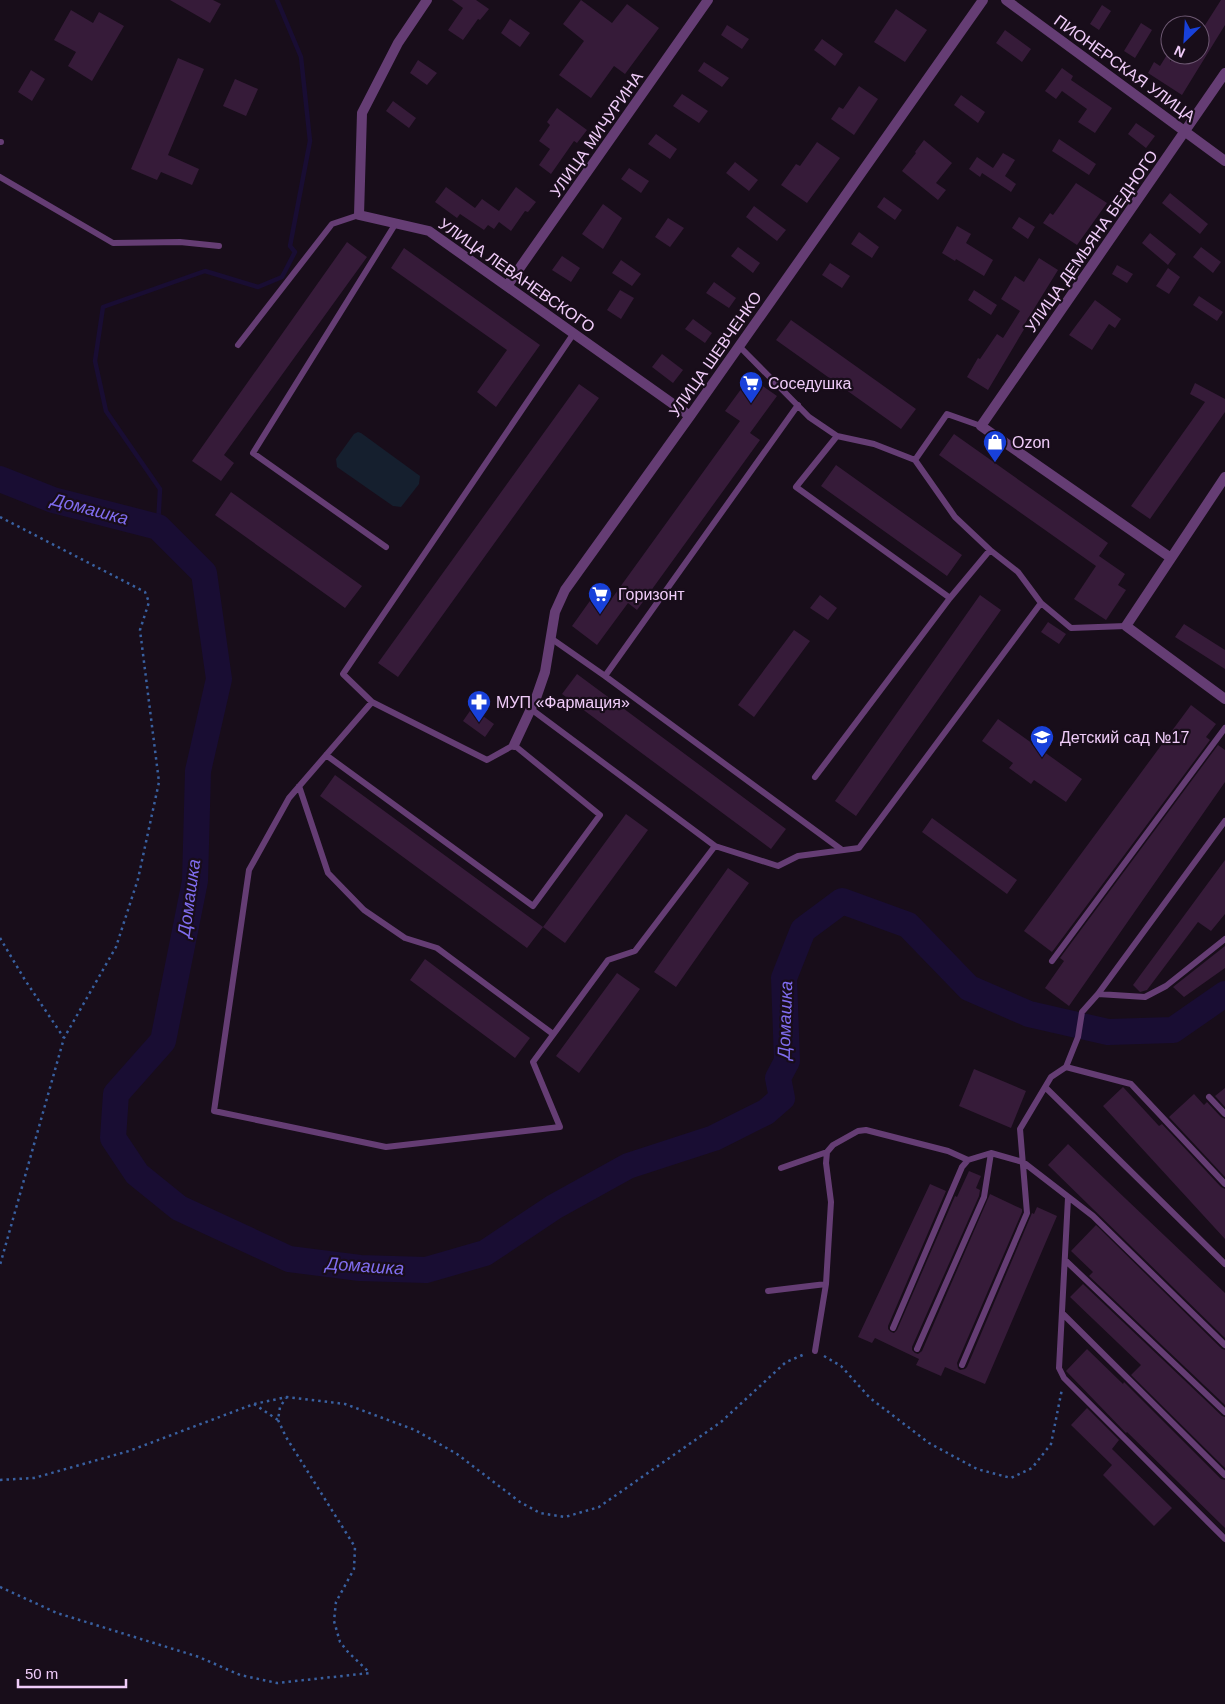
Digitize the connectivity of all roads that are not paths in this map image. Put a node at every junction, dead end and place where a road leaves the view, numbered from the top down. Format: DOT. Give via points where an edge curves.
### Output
graph roads {
  1 [pos="427,0"];
  2 [pos="708,0"];
  3 [pos="984,0"];
  4 [pos="1006,0"];
  5 [pos="1225,73"];
  6 [pos="1185,131"];
  7 [pos="1225,161"];
  8 [pos="0,177"];
  9 [pos="359,215"];
  10 [pos="396,223"];
  11 [pos="219,246"];
  12 [pos="507,286"];
  13 [pos="574,334"];
  14 [pos="238,345"];
  15 [pos="739,346"];
  16 [pos="798,405"];
  17 [pos="690,416"];
  18 [pos="981,426"];
  19 [pos="837,436"];
  20 [pos="914,460"];
  21 [pos="1225,477"];
  22 [pos="386,547"];
  23 [pos="990,550"];
  24 [pos="1171,558"];
  25 [pos="950,598"];
  26 [pos="1041,603"];
  27 [pos="1126,626"];
  28 [pos="552,638"];
  29 [pos="605,676"];
  30 [pos="1225,700"];
  31 [pos="372,702"];
  32 [pos="531,709"];
  33 [pos="1225,728"];
  34 [pos="514,745"];
  35 [pos="326,755"];
  36 [pos="816,777"];
  37 [pos="299,786"];
  38 [pos="1225,821"];
  39 [pos="715,846"];
  40 [pos="842,850"];
  41 [pos="1225,939"];
  42 [pos="1052,961"];
  43 [pos="1098,994"];
  44 [pos="553,1034"];
  45 [pos="1066,1067"];
  46 [pos="1045,1087"];
  47 [pos="1209,1097"];
  48 [pos="1225,1114"];
  49 [pos="826,1152"];
  50 [pos="991,1153"];
  51 [pos="968,1160"];
  52 [pos="1023,1162"];
  53 [pos="781,1168"];
  54 [pos="1225,1184"];
  55 [pos="1068,1198"];
  56 [pos="1065,1260"];
  57 [pos="1225,1264"];
  58 [pos="826,1284"];
  59 [pos="768,1291"];
  60 [pos="1062,1313"];
  61 [pos="893,1328"];
  62 [pos="1225,1345"];
  63 [pos="917,1349"];
  64 [pos="815,1350"];
  65 [pos="962,1365"];
  66 [pos="1225,1412"];
  67 [pos="1225,1476"];
  68 [pos="1225,1539"];
  1 -- 9 [label="street" via="398,43 362,113"];
  2 -- 12 [label="street, УЛИЦА МИЧУРИНА"];
  3 -- 15 [label="street, УЛИЦА ШЕВЧЕНКО"];
  4 -- 6 [label="street, ПИОНЕРСКАЯ УЛИЦА"];
  5 -- 6 [label="street, УЛИЦА ДЕМЬЯНА БЕДНОГО"];
  6 -- 7 [label="street, ПИОНЕРСКАЯ УЛИЦА"];
  6 -- 18 [label="street, УЛИЦА ДЕМЬЯНА БЕДНОГО"];
  8 -- 11 [label="lane" via="113,243 180,242"];
  9 -- 10 [label="street, УЛИЦА ЛЕВАНЕВСКОГО"];
  9 -- 14 [label="lane" via="332,224"];
  10 -- 12 [label="street, УЛИЦА ЛЕВАНЕВСКОГО" via="429,231"];
  10 -- 22 [label="lane" via="253,453"];
  12 -- 13 [label="street, УЛИЦА ЛЕВАНЕВСКОГО"];
  13 -- 17 [label="street, УЛИЦА ЛЕВАНЕВСКОГО"];
  13 -- 31 [label="lane" via="343,674"];
  15 -- 16 [label="lane"];
  15 -- 17 [label="street, УЛИЦА ШЕВЧЕНКО"];
  16 -- 19 [label="lane" via="809,417"];
  16 -- 29 [label="lane"];
  17 -- 28 [label="street, УЛИЦА ШЕВЧЕНКО" via="565,590 555,612"];
  18 -- 20 [label="lane" via="947,414"];
  18 -- 24 [label="street"];
  19 -- 20 [label="lane" via="874,444"];
  19 -- 25 [label="lane" via="796,487"];
  20 -- 23 [label="lane" via="956,517"];
  21 -- 24 [label="street"];
  23 -- 25 [label="lane"];
  23 -- 26 [label="lane" via="1018,572"];
  24 -- 27 [label="street"];
  25 -- 36 [label="lane"];
  26 -- 27 [label="lane" via="1070,628"];
  26 -- 40 [label="lane" via="859,848"];
  27 -- 30 [label="street"];
  28 -- 29 [label="lane"];
  28 -- 32 [label="street, УЛИЦА ШЕВЧЕНКО" via="545,672"];
  29 -- 40 [label="lane"];
  31 -- 34 [label="lane" via="487,760"];
  31 -- 35 [label="lane"];
  32 -- 34 [label="street, УЛИЦА ШЕВЧЕНКО"];
  32 -- 39 [label="lane"];
  33 -- 42 [label="lane"];
  34 -- 35 [label="lane" via="600,815 533,906"];
  35 -- 37 [label="lane"];
  37 -- 44 [label="lane" via="328,873 364,910 405,938 437,948"];
  37 -- 44 [label="lane" via="289,798 250,870 214,1111 386,1148 560,1127 532,1062"];
  38 -- 43 [label="lane"];
  39 -- 40 [label="lane" via="778,866 798,856"];
  39 -- 44 [label="lane" via="635,951 608,960"];
  41 -- 43 [label="lane" via="1166,986 1145,997"];
  43 -- 45 [label="lane" via="1082,1012 1078,1037"];
  45 -- 46 [label="lane"];
  45 -- 54 [label="lane" via="1131,1084"];
  46 -- 52 [label="lane" via="1020,1129"];
  46 -- 57 [label="lane"];
  47 -- 48 [label="lane"];
  49 -- 51 [label="lane" via="858,1131 866,1130 948,1151"];
  49 -- 53 [label="lane"];
  49 -- 58 [label="lane" via="832,1202"];
  50 -- 51 [label="lane"];
  50 -- 52 [label="lane"];
  50 -- 63 [label="lane" via="984,1196"];
  51 -- 61 [label="lane" via="962,1167"];
  52 -- 55 [label="lane"];
  52 -- 65 [label="lane" via="1027,1213"];
  55 -- 56 [label="lane"];
  55 -- 62 [label="lane" via="1092,1216"];
  56 -- 60 [label="lane"];
  56 -- 66 [label="lane"];
  58 -- 59 [label="lane"];
  58 -- 64 [label="lane"];
  60 -- 67 [label="lane"];
  60 -- 68 [label="lane" via="1059,1368 1064,1378"];
}
